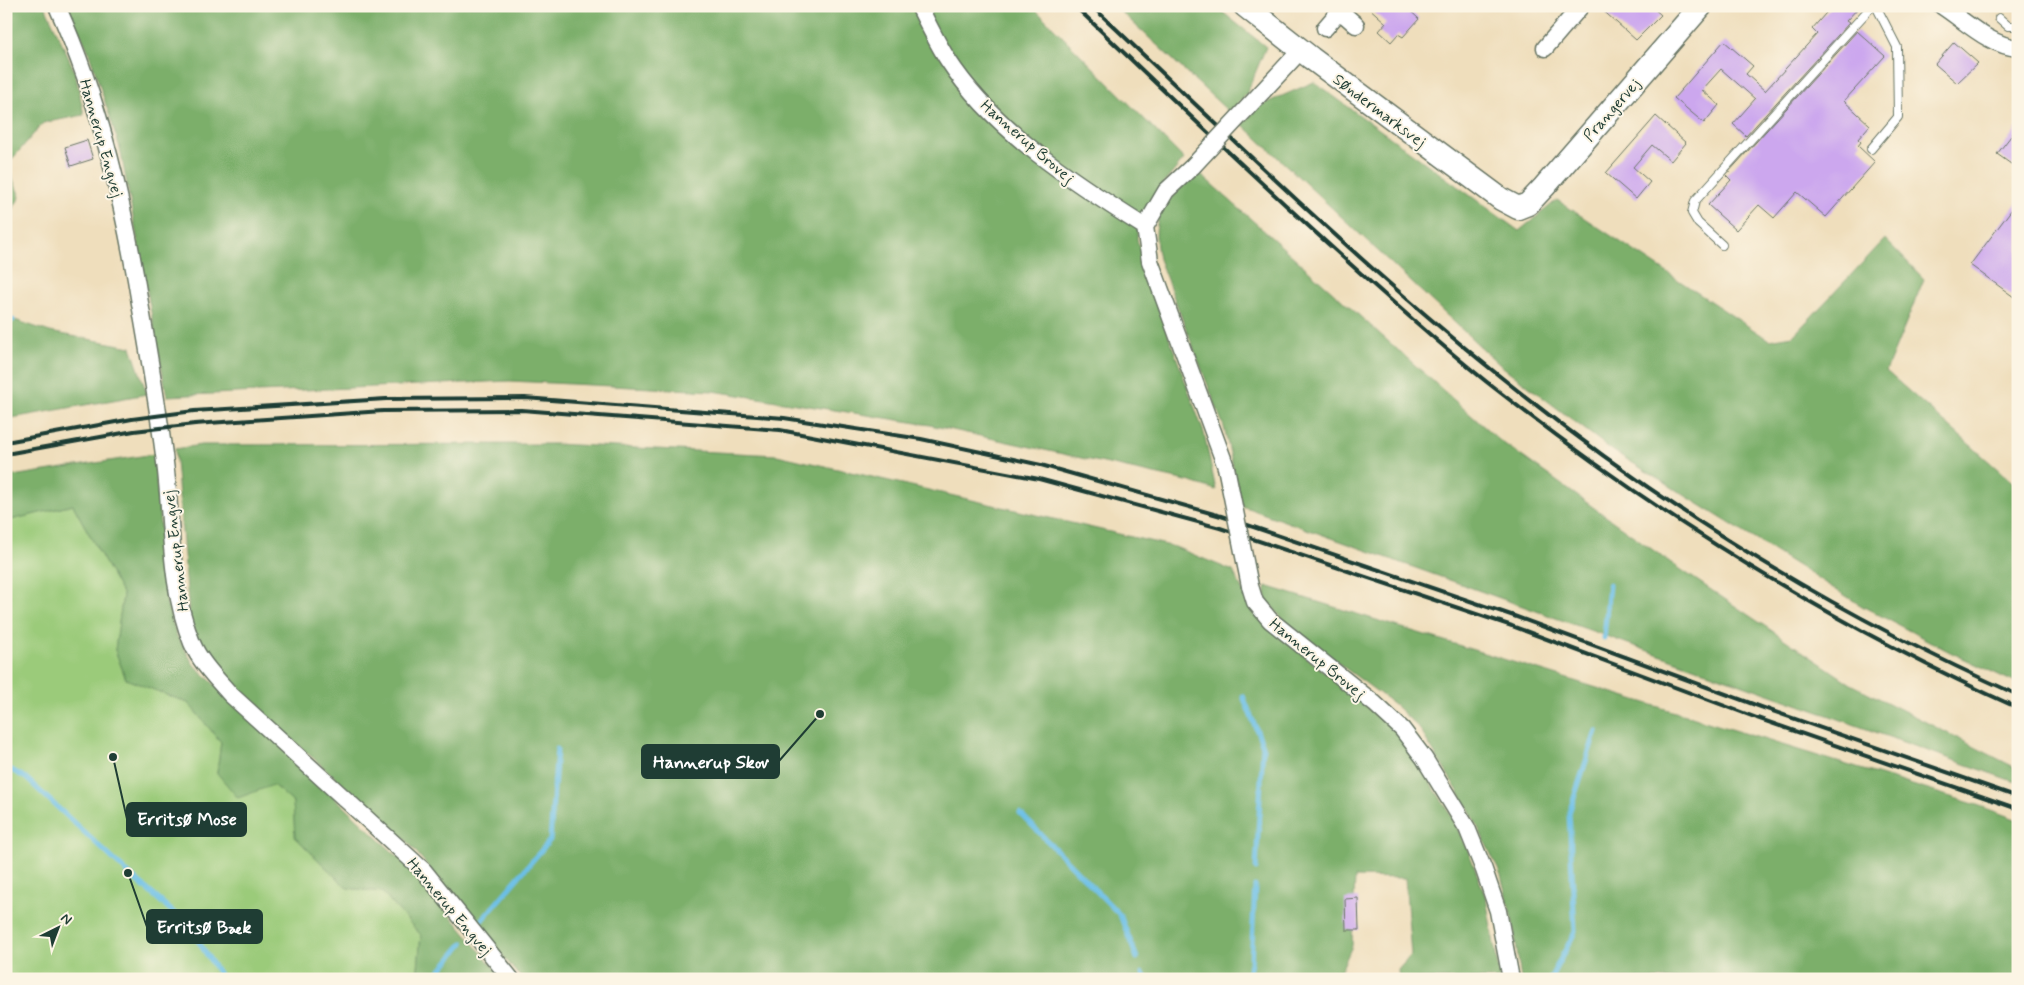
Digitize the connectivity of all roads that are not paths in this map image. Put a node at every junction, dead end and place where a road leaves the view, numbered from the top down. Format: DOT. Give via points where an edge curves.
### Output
graph roads {
  1 [pos="57,6"];
  2 [pos="918,6"];
  3 [pos="1246,6"];
  4 [pos="1581,6"];
  5 [pos="1701,6"];
  6 [pos="1872,6"];
  7 [pos="1876,6"];
  8 [pos="1942,6"];
  9 [pos="1342,8"];
  10 [pos="1999,18"];
  11 [pos="1356,25"];
  12 [pos="2018,26"];
  13 [pos="1325,28"];
  14 [pos="1545,48"];
  15 [pos="2018,48"];
  16 [pos="1301,50"];
  17 [pos="1871,149"];
  18 [pos="1518,208"];
  19 [pos="1145,227"];
  20 [pos="1722,245"];
  21 [pos="511,979"];
  22 [pos="1511,979"];
  1 -- 21 [label="street, Hannerup Engvej" via="113,164 157,410 181,613 192,644 230,694 424,871"];
  2 -- 19 [label="street, Hannerup Brovej" via="949,60 980,100 1074,181"];
  3 -- 16 [label="street, Søndermarksvej"];
  4 -- 14 [label="street"];
  5 -- 18 [label="street, Prangervej" via="1544,187 1528,204"];
  6 -- 20 [label="lane" via="1695,201 1692,213 1698,223"];
  7 -- 17 [label="lane" via="1897,46 1898,117"];
  8 -- 15 [label="street" via="1993,40 2006,47"];
  9 -- 11 [label="street"];
  9 -- 13 [label="street"];
  10 -- 12 [label="lane" via="2008,26"];
  16 -- 18 [label="street, Søndermarksvej" via="1501,199"];
  16 -- 19 [label="street, bridge" via="1166,191"];
  19 -- 22 [label="street, Hannerup Brovej, bridge" via="1150,261 1226,467 1255,602 1270,620 1402,729 1424,758 1466,828 1484,870 1498,911"];
}
